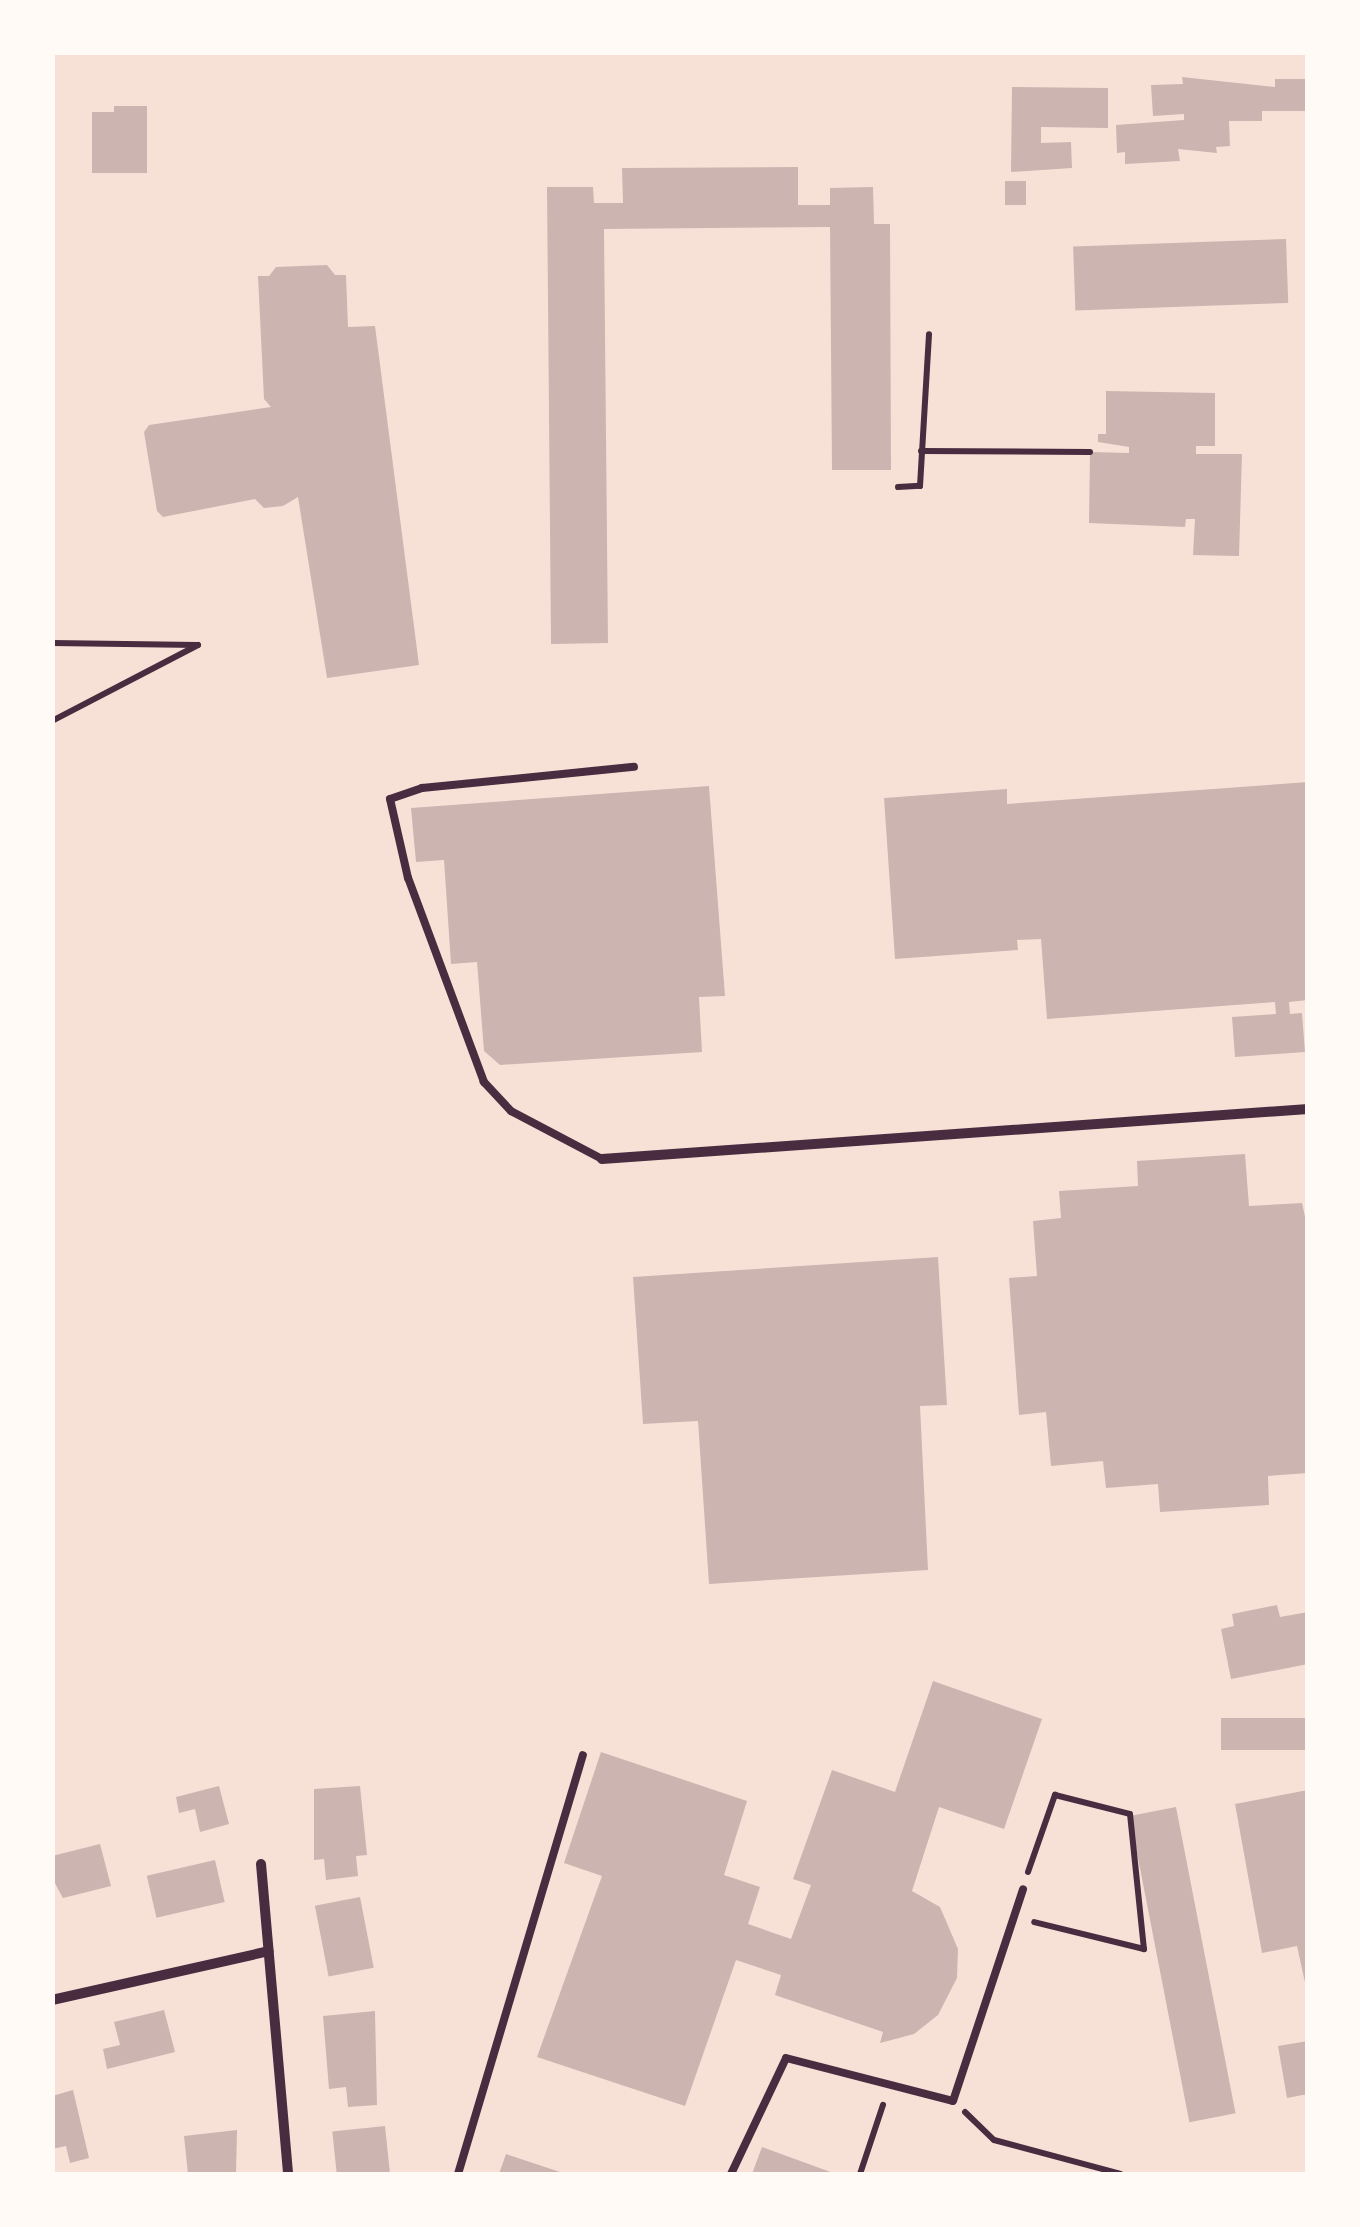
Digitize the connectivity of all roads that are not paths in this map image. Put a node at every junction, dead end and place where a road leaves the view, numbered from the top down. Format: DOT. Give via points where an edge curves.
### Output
graph roads {
  1 [pos="634,767"];
  2 [pos="1308,1109"];
  3 [pos="602,1159"];
  4 [pos="583,1754"];
  5 [pos="261,1864"];
  6 [pos="1023,1889"];
  7 [pos="269,1951"];
  8 [pos="52,2000"];
  9 [pos="288,2174"];
  10 [pos="458,2174"];
  11 [pos="731,2174"];
  1 -- 3 [label="lane" via="422,788 390,799 408,878 484,1082 511,1111"];
  2 -- 3 [label="street"];
  4 -- 10 [label="lane"];
  5 -- 7 [label="street"];
  6 -- 11 [label="lane" via="953,2100 786,2058"];
  7 -- 8 [label="street"];
  7 -- 9 [label="street"];
}
